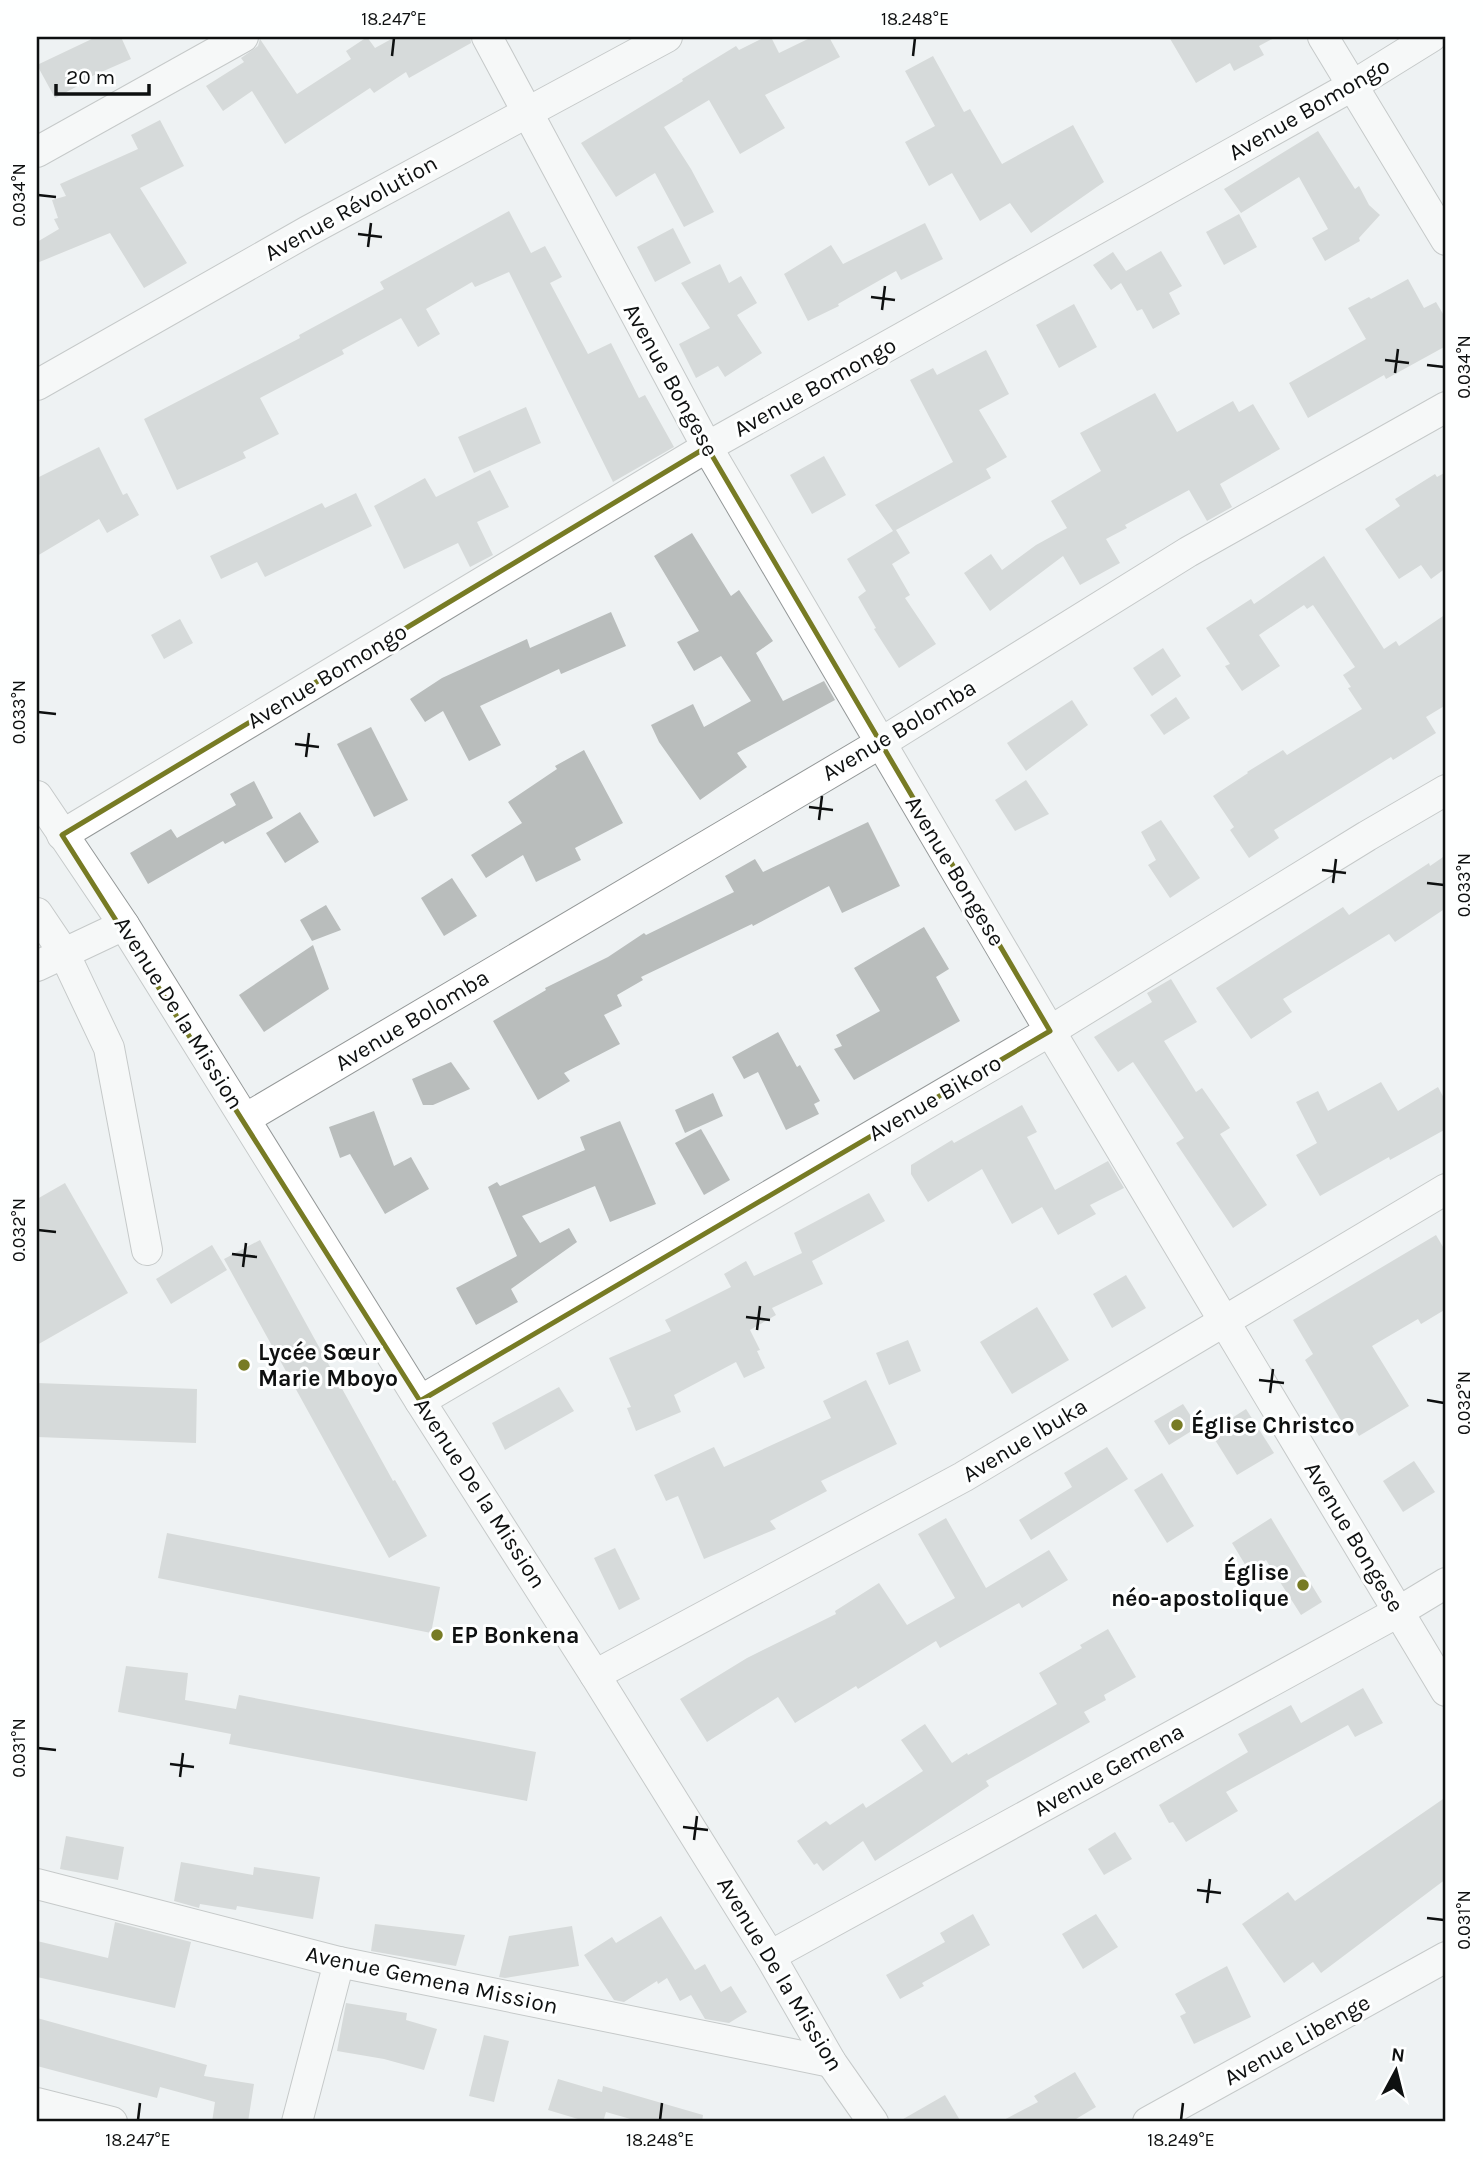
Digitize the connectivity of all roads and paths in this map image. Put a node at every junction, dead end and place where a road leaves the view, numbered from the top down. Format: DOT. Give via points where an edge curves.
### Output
graph roads {
  1 [pos="243,37"];
  2 [pos="487,37"];
  3 [pos="667,37"];
  4 [pos="1323,37"];
  5 [pos="1431,37"];
  6 [pos="1352,86"];
  7 [pos="526,113"];
  8 [pos="37,152"];
  9 [pos="1446,240"];
  10 [pos="37,385"];
  11 [pos="1446,407"];
  12 [pos="706,447"];
  13 [pos="879,744"];
  14 [pos="1446,790"];
  15 [pos="37,796"];
  16 [pos="62,835"];
  17 [pos="37,913"];
  18 [pos="124,925"];
  19 [pos="64,954"];
  20 [pos="37,966"];
  21 [pos="1050,1031"];
  22 [pos="245,1119"];
  23 [pos="1446,1189"];
  24 [pos="147,1250"];
  25 [pos="1226,1321"];
  26 [pos="420,1401"];
  27 [pos="1446,1583"];
  28 [pos="1398,1612"];
  29 [pos="596,1675"];
  30 [pos="1446,1692"];
  31 [pos="37,1884"];
  32 [pos="771,1955"];
  33 [pos="1446,1957"];
  34 [pos="339,1962"];
  35 [pos="831,2062"];
  36 [pos="37,2103"];
  37 [pos="112,2122"];
  38 [pos="297,2122"];
  39 [pos="873,2122"];
  40 [pos="1148,2122"];
  1 -- 8 [label="street"];
  2 -- 7 [label="street, Avenue Bongese"];
  3 -- 7 [label="street, Avenue Révolution"];
  4 -- 6 [label="street"];
  5 -- 6 [label="street, Avenue Bomongo"];
  6 -- 9 [label="street"];
  6 -- 12 [label="street, Avenue Bomongo"];
  7 -- 10 [label="street, Avenue Révolution"];
  7 -- 12 [label="street, Avenue Bongese"];
  11 -- 13 [label="street, Avenue Bolomba" via="1188,552"];
  12 -- 13 [label="street, Avenue Bongese"];
  12 -- 16 [label="street, Avenue Bomongo"];
  13 -- 21 [label="street, Avenue Bongese"];
  13 -- 22 [label="street, Avenue Bolomba"];
  14 -- 21 [label="street, Avenue Bikoro"];
  15 -- 16 [label="street, Avenue De la Mission"];
  16 -- 18 [label="street, Avenue De la Mission"];
  17 -- 19 [label="street"];
  18 -- 19 [label="street"];
  18 -- 22 [label="street, Avenue De la Mission"];
  19 -- 20 [label="street"];
  19 -- 24 [label="street" via="108,1048"];
  21 -- 25 [label="street, Avenue Bongese"];
  21 -- 26 [label="street, Avenue Bikoro"];
  22 -- 26 [label="street, Avenue De la Mission"];
  23 -- 25 [label="street, Avenue Ibuka"];
  25 -- 28 [label="street, Avenue Bongese"];
  25 -- 29 [label="street, Avenue Ibuka" via="963,1478"];
  26 -- 29 [label="street, Avenue De la Mission"];
  27 -- 28 [label="street, Avenue Gemena"];
  28 -- 30 [label="street, Avenue Bongese"];
  28 -- 32 [label="street, Avenue Gemena"];
  29 -- 32 [label="street, Avenue De la Mission"];
  31 -- 34 [label="street, Avenue Gemena Mission"];
  32 -- 35 [label="street, Avenue De la Mission"];
  33 -- 40 [label="street, Avenue Libenge"];
  34 -- 35 [label="street, Avenue Gemena Mission"];
  34 -- 38 [label="street"];
  35 -- 39 [label="street, Avenue De la Mission"];
  36 -- 37 [label="street"];
}
